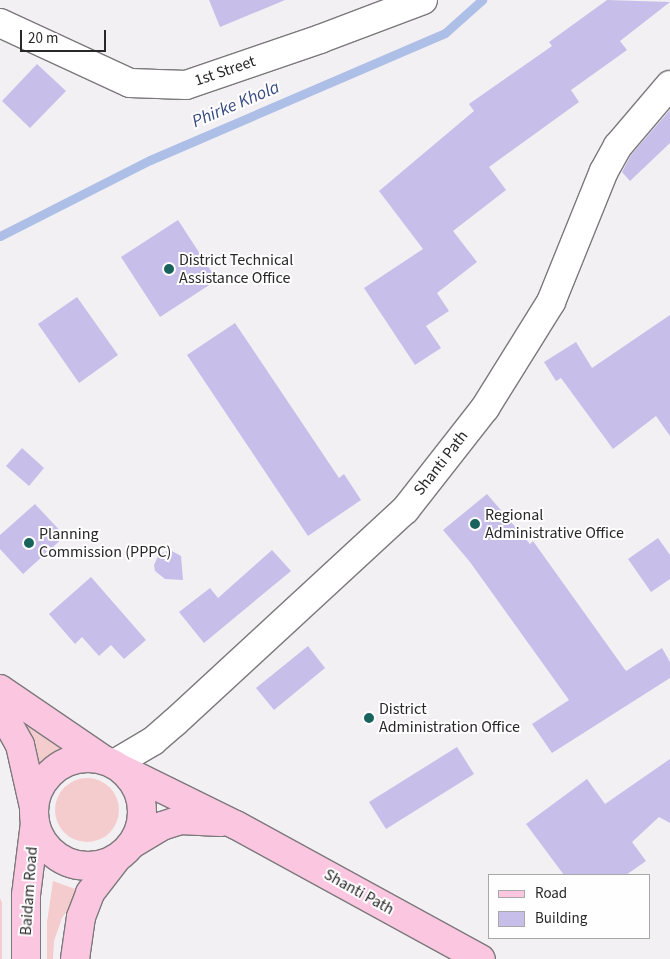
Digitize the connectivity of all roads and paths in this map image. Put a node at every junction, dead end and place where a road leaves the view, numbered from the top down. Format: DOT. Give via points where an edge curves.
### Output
graph roads {
  1 [pos="423,0"];
  2 [pos="0,24"];
  3 [pos="670,85"];
  4 [pos="0,689"];
  5 [pos="0,709"];
  6 [pos="114,765"];
  7 [pos="34,815"];
  8 [pos="236,825"];
  9 [pos="125,851"];
  10 [pos="26,959"];
  11 [pos="75,959"];
  12 [pos="481,959"];
  1 -- 2 [label="street, 1st Street" via="186,85 130,82"];
  3 -- 6 [label="street, Shanti Path" via="613,154 546,310 485,408 405,510 175,722 153,741"];
  4 -- 6 [label="main road"];
  5 -- 7 [label="main road, Baidam Road" via="20,745"];
  6 -- 7 [label="main road, Baidam Road" via="80,757 57,766 41,784"];
  6 -- 8 [label="main road, Shanti Path"];
  6 -- 9 [label="main road" via="133,780 142,806 139,832"];
  7 -- 9 [label="main road, Baidam Road" via="49,850 74,864 89,867"];
  7 -- 10 [label="main road, Baidam Road" via="26,895"];
  8 -- 9 [label="main road, Shanti Path" via="180,820 162,826"];
  8 -- 12 [label="main road, Shanti Path"];
  9 -- 11 [label="main road" via="90,893"];
}
